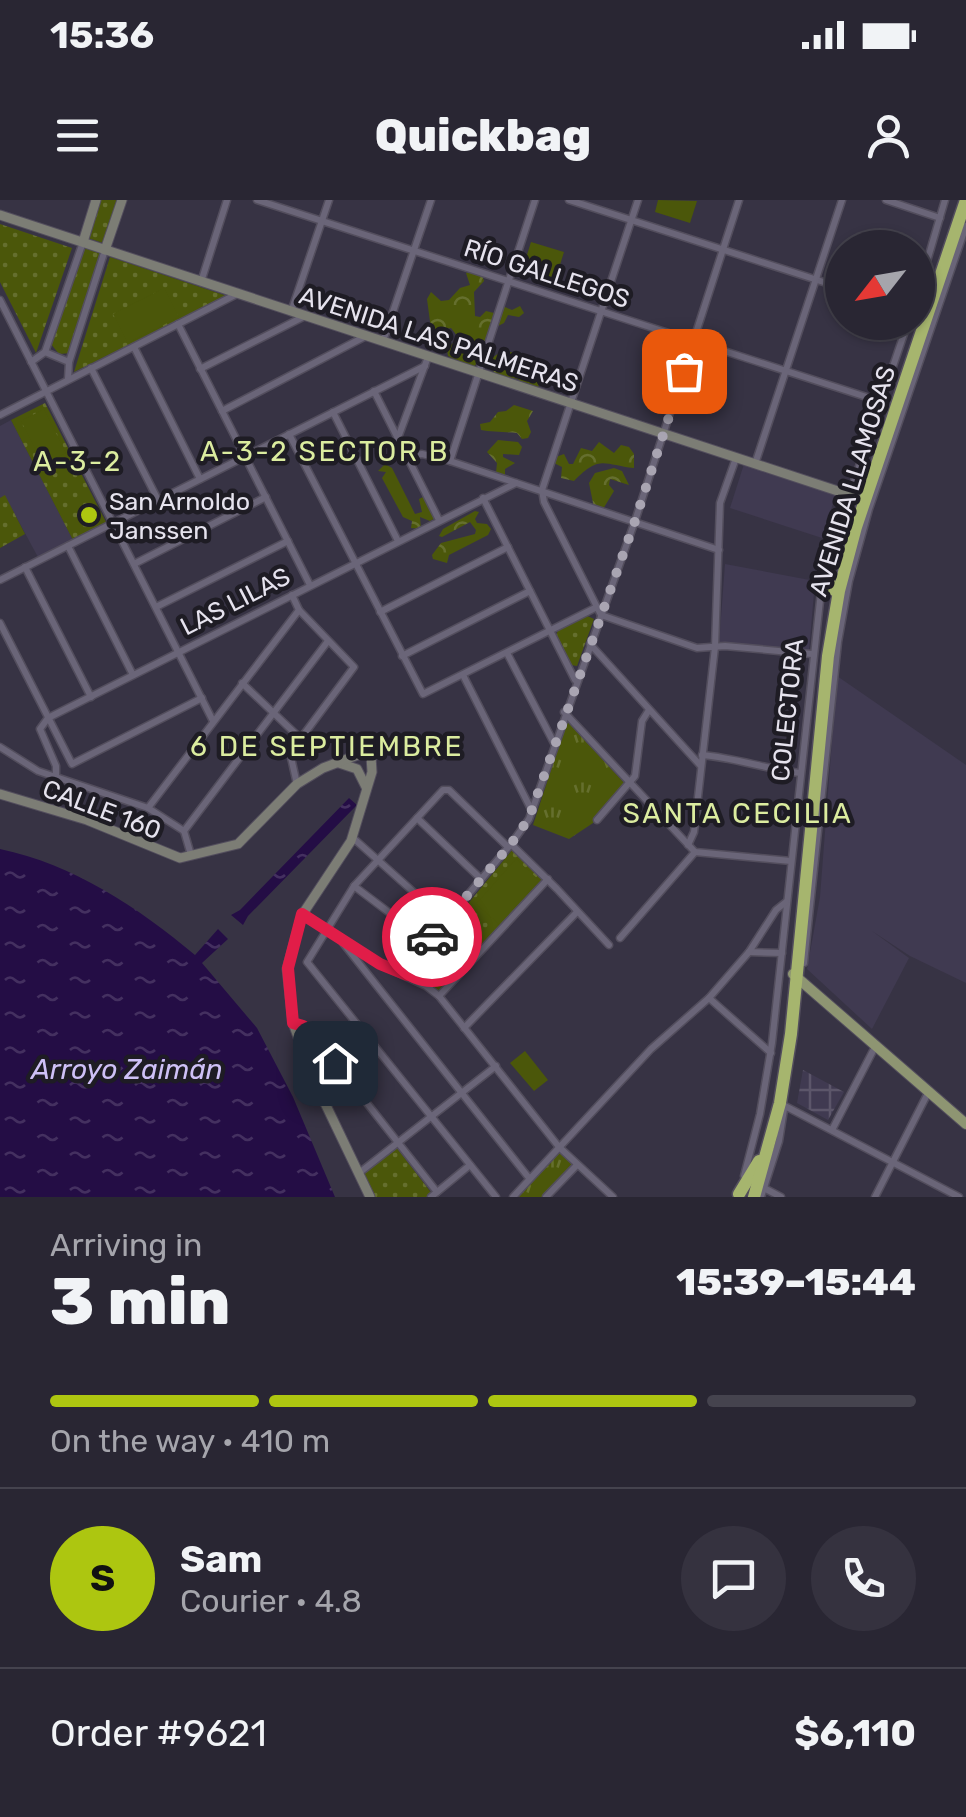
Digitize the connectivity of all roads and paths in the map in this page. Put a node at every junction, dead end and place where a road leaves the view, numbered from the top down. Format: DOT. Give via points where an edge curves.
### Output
graph roads {
  1 [pos="96,200"];
  2 [pos="122,200"];
  3 [pos="227,200"];
  4 [pos="257,200"];
  5 [pos="329,200"];
  6 [pos="431,200"];
  7 [pos="535,200"];
  8 [pos="569,200"];
  9 [pos="638,200"];
  10 [pos="740,200"];
  11 [pos="842,200"];
  12 [pos="886,200"];
  13 [pos="945,200"];
  14 [pos="957,200"];
  15 [pos="966,200"];
  16 [pos="0,215"];
  17 [pos="940,218"];
  18 [pos="632,220"];
  19 [pos="322,222"];
  20 [pos="966,226"];
  21 [pos="935,235"];
  22 [pos="82,242"];
  23 [pos="724,248"];
  24 [pos="106,250"];
  25 [pos="414,251"];
  26 [pos="935,267"];
  27 [pos="816,279"];
  28 [pos="201,282"];
  29 [pos="507,282"];
  30 [pos="825,282"];
  31 [pos="238,294"];
  32 [pos="0,300"];
  33 [pos="292,312"];
  34 [pos="603,312"];
  35 [pos="305,316"];
  36 [pos="178,324"];
  37 [pos="366,336"];
  38 [pos="694,340"];
  39 [pos="902,340"];
  40 [pos="911,340"];
  41 [pos="383,342"];
  42 [pos="134,347"];
  43 [pos="45,352"];
  44 [pos="426,361"];
  45 [pos="31,362"];
  46 [pos="70,362"];
  47 [pos="91,368"];
  48 [pos="200,369"];
  49 [pos="786,370"];
  50 [pos="481,374"];
  51 [pos="68,380"];
  52 [pos="46,391"];
  53 [pos="374,391"];
  54 [pos="882,402"];
  55 [pos="571,404"];
  56 [pos="222,411"];
  57 [pos="332,412"];
  58 [pos="0,414"];
  59 [pos="289,434"];
  60 [pos="663,434"];
  61 [pos="398,436"];
  62 [pos="245,456"];
  63 [pos="408,456"];
  64 [pos="736,458"];
  65 [pos="450,462"];
  66 [pos="755,464"];
  67 [pos="200,479"];
  68 [pos="867,480"];
  69 [pos="516,482"];
  70 [pos="542,490"];
  71 [pos="266,498"];
  72 [pos="482,498"];
  73 [pos="861,499"];
  74 [pos="158,500"];
  75 [pos="440,520"];
  76 [pos="635,521"];
  77 [pos="113,523"];
  78 [pos="288,541"];
  79 [pos="398,541"];
  80 [pos="68,546"];
  81 [pos="508,548"];
  82 [pos="719,550"];
  83 [pos="355,563"];
  84 [pos="134,564"];
  85 [pos="25,567"];
  86 [pos="823,572"];
  87 [pos="0,580"];
  88 [pos="310,586"];
  89 [pos="834,590"];
  90 [pos="530,592"];
  91 [pos="292,596"];
  92 [pos="156,608"];
  93 [pos="298,610"];
  94 [pos="380,612"];
  95 [pos="598,612"];
  96 [pos="0,623"];
  97 [pos="550,631"];
  98 [pos="328,641"];
  99 [pos="590,644"];
  100 [pos="715,647"];
  101 [pos="179,652"];
  102 [pos="507,653"];
  103 [pos="812,654"];
  104 [pos="402,656"];
  105 [pos="133,675"];
  106 [pos="463,676"];
  107 [pos="576,682"];
  108 [pos="242,683"];
  109 [pos="91,696"];
  110 [pos="202,698"];
  111 [pos="649,710"];
  112 [pos="272,712"];
  113 [pos="564,712"];
  114 [pos="48,718"];
  115 [pos="213,721"];
  116 [pos="300,738"];
  117 [pos="554,744"];
  118 [pos="0,747"];
  119 [pos="702,755"];
  120 [pos="337,762"];
  121 [pos="701,766"];
  122 [pos="800,773"];
  123 [pos="56,778"];
  124 [pos="628,783"];
  125 [pos="297,784"];
  126 [pos="367,789"];
  127 [pos="0,794"];
  128 [pos="148,808"];
  129 [pos="532,810"];
  130 [pos="417,817"];
  131 [pos="597,820"];
  132 [pos="184,831"];
  133 [pos="352,837"];
  134 [pos="688,845"];
  135 [pos="510,846"];
  136 [pos="695,852"];
  137 [pos="191,855"];
  138 [pos="378,860"];
  139 [pos="803,869"];
  140 [pos="481,879"];
  141 [pos="548,879"];
  142 [pos="354,886"];
  143 [pos="786,902"];
  144 [pos="577,912"];
  145 [pos="302,914"];
  146 [pos="446,921"];
  147 [pos="326,929"];
  148 [pos="340,938"];
  149 [pos="620,938"];
  150 [pos="428,942"];
  151 [pos="609,946"];
  152 [pos="749,952"];
  153 [pos="782,953"];
  154 [pos="407,975"];
  155 [pos="797,977"];
  156 [pos="439,996"];
  157 [pos="709,998"];
  158 [pos="293,1023"];
  159 [pos="464,1028"];
  160 [pos="877,1045"];
  161 [pos="770,1053"];
  162 [pos="496,1066"];
  163 [pos="929,1091"];
  164 [pos="462,1092"];
  165 [pos="785,1106"];
  166 [pos="431,1118"];
  167 [pos="966,1124"];
  168 [pos="832,1130"];
  169 [pos="398,1142"];
  170 [pos="558,1147"];
  171 [pos="893,1162"];
  172 [pos="470,1165"];
  173 [pos="578,1165"];
  174 [pos="358,1174"];
  175 [pos="530,1178"];
  176 [pos="434,1194"];
  177 [pos="751,1195"];
  178 [pos="370,1197"];
  179 [pos="496,1197"];
  180 [pos="512,1197"];
  181 [pos="546,1197"];
  182 [pos="612,1197"];
  183 [pos="781,1197"];
  184 [pos="874,1197"];
  185 [pos="959,1197"];
  1 -- 22 [label="main road"];
  2 -- 24 [label="main road"];
  3 -- 28 [label="street"];
  4 -- 19 [label="street, RÍO GALLEGOS"];
  5 -- 19 [label="street"];
  6 -- 25 [label="street"];
  7 -- 29 [label="street"];
  8 -- 18 [label="street"];
  9 -- 18 [label="street"];
  10 -- 23 [label="street"];
  11 -- 27 [label="street"];
  12 -- 17 [label="street"];
  13 -- 17 [label="street"];
  14 -- 26 [label="highway, AVENIDA LLAMOSAS"];
  15 -- 68 [label="highway, AVENIDA LLAMOSAS"];
  16 -- 22 [label="main road, AVENIDA LAS PALMERAS"];
  17 -- 21 [label="street"];
  18 -- 23 [label="street"];
  18 -- 34 [label="street"];
  19 -- 25 [label="street, RÍO GALLEGOS"];
  19 -- 33 [label="street"];
  20 -- 68 [label="street"];
  22 -- 24 [label="main road, AVENIDA LAS PALMERAS"];
  22 -- 43 [label="street"];
  23 -- 27 [label="street"];
  23 -- 38 [label="street"];
  24 -- 28 [label="main road, AVENIDA LAS PALMERAS"];
  24 -- 46 [label="street"];
  25 -- 29 [label="street, RÍO GALLEGOS"];
  25 -- 41 [label="street"];
  27 -- 30 [label="street"];
  27 -- 49 [label="street"];
  28 -- 31 [label="main road, AVENIDA LAS PALMERAS"];
  29 -- 34 [label="street, RÍO GALLEGOS"];
  29 -- 50 [label="street"];
  31 -- 33 [label="main road, AVENIDA LAS PALMERAS"];
  31 -- 36 [label="street"];
  32 -- 45 [label="street"];
  33 -- 35 [label="main road, AVENIDA LAS PALMERAS"];
  34 -- 38 [label="street, RÍO GALLEGOS"];
  34 -- 55 [label="street"];
  35 -- 37 [label="main road, AVENIDA LAS PALMERAS"];
  35 -- 48 [label="street"];
  36 -- 42 [label="street"];
  36 -- 48 [label="street"];
  37 -- 41 [label="main road, AVENIDA LAS PALMERAS"];
  37 -- 56 [label="street"];
  38 -- 49 [label="street, RÍO GALLEGOS"];
  38 -- 60 [label="street"];
  39 -- 54 [label="street"];
  40 -- 68 [label="highway, AVENIDA LLAMOSAS"];
  41 -- 44 [label="main road, AVENIDA LAS PALMERAS"];
  42 -- 47 [label="street"];
  42 -- 67 [label="street"];
  43 -- 45 [label="street"];
  43 -- 46 [label="street"];
  44 -- 50 [label="main road, AVENIDA LAS PALMERAS"];
  44 -- 53 [label="street"];
  44 -- 61 [label="street"];
  45 -- 52 [label="street"];
  46 -- 51 [label="street"];
  47 -- 51 [label="street"];
  47 -- 74 [label="street"];
  48 -- 56 [label="street"];
  49 -- 54 [label="street, RÍO GALLEGOS"];
  49 -- 66 [label="street"];
  50 -- 55 [label="main road, AVENIDA LAS PALMERAS"];
  50 -- 65 [label="street"];
  51 -- 52 [label="street"];
  52 -- 58 [label="street"];
  52 -- 77 [label="street"];
  53 -- 57 [label="street"];
  53 -- 61 [label="street"];
  54 -- 68 [label="street"];
  55 -- 60 [label="main road, AVENIDA LAS PALMERAS"];
  55 -- 70 [label="street"];
  56 -- 62 [label="street"];
  57 -- 59 [label="street"];
  57 -- 79 [label="street"];
  59 -- 62 [label="street"];
  59 -- 83 [label="street"];
  60 -- 64 [label="main road, AVENIDA LAS PALMERAS"];
  60 -- 76 [label="street"];
  61 -- 63 [label="street"];
  62 -- 67 [label="street"];
  62 -- 71 [label="street"];
  63 -- 65 [label="street"];
  63 -- 75 [label="street"];
  64 -- 66 [label="main road, AVENIDA LAS PALMERAS"];
  64 -- 82 [label="street" via="720,504"];
  65 -- 69 [label="street"];
  66 -- 73 [label="main road, AVENIDA LAS PALMERAS"];
  67 -- 74 [label="street"];
  68 -- 73 [label="highway, AVENIDA LLAMOSAS"];
  69 -- 70 [label="street"];
  69 -- 72 [label="street, LAS LILAS"];
  70 -- 76 [label="street"];
  70 -- 95 [label="street"];
  71 -- 78 [label="street"];
  71 -- 84 [label="street"];
  72 -- 75 [label="street, LAS LILAS"];
  72 -- 81 [label="street"];
  73 -- 86 [label="street, COLECTORA"];
  73 -- 89 [label="highway, AVENIDA LLAMOSAS"];
  73 -- 139 [label="highway, AVENIDA LLAMOSAS" via="828,656 822,760"];
  74 -- 77 [label="street"];
  75 -- 79 [label="street, LAS LILAS"];
  76 -- 82 [label="street"];
  76 -- 95 [label="street"];
  77 -- 80 [label="street"];
  77 -- 84 [label="street"];
  78 -- 88 [label="street"];
  78 -- 92 [label="street"];
  79 -- 83 [label="street, LAS LILAS"];
  80 -- 85 [label="street"];
  80 -- 105 [label="street"];
  81 -- 90 [label="street"];
  81 -- 94 [label="street"];
  82 -- 100 [label="street"];
  83 -- 88 [label="street, LAS LILAS"];
  83 -- 94 [label="street"];
  84 -- 92 [label="street"];
  85 -- 87 [label="street"];
  85 -- 109 [label="street"];
  86 -- 89 [label="highway"];
  86 -- 103 [label="street, COLECTORA"];
  88 -- 91 [label="street, LAS LILAS"];
  89 -- 139 [label="highway, AVENIDA LLAMOSAS"];
  90 -- 97 [label="street"];
  90 -- 104 [label="street"];
  91 -- 93 [label="street"];
  91 -- 101 [label="street, LAS LILAS"];
  92 -- 101 [label="street"];
  93 -- 98 [label="street"];
  93 -- 108 [label="street"];
  94 -- 104 [label="street"];
  95 -- 97 [label="street"];
  95 -- 99 [label="street"];
  95 -- 100 [label="street" via="697,648"];
  96 -- 114 [label="street"];
  97 -- 102 [label="street"];
  97 -- 107 [label="street"];
  98 -- 112 [label="street"];
  98 -- 116 [label="street" via="354,667"];
  99 -- 107 [label="street"];
  99 -- 111 [label="street"];
  100 -- 103 [label="street"];
  100 -- 119 [label="street"];
  101 -- 105 [label="street, LAS LILAS"];
  101 -- 110 [label="street"];
  102 -- 106 [label="street"];
  102 -- 117 [label="street"];
  103 -- 122 [label="street, COLECTORA"];
  104 -- 106 [label="street" via="427,694"];
  105 -- 109 [label="street, LAS LILAS"];
  106 -- 129 [label="street"];
  107 -- 113 [label="street"];
  108 -- 112 [label="street"];
  108 -- 115 [label="street"];
  109 -- 114 [label="street, LAS LILAS"];
  110 -- 114 [label="street" via="72,764"];
  110 -- 115 [label="street"];
  111 -- 121 [label="street"];
  111 -- 124 [label="street"];
  112 -- 116 [label="street"];
  112 -- 132 [label="street"];
  113 -- 117 [label="street"];
  113 -- 124 [label="street"];
  114 -- 123 [label="street" via="40,729"];
  115 -- 128 [label="street"];
  116 -- 125 [label="street" via="290,753"];
  117 -- 129 [label="street"];
  118 -- 123 [label="street"];
  119 -- 121 [label="street"];
  119 -- 122 [label="street"];
  120 -- 125 [label="main road, CALLE 160"];
  120 -- 126 [label="main road" via="357,769"];
  120 -- 126 [label="main road" via="371,756"];
  121 -- 134 [label="street"];
  122 -- 139 [label="street, COLECTORA"];
  123 -- 128 [label="street"];
  124 -- 131 [label="street"];
  124 -- 134 [label="street"];
  125 -- 137 [label="main road, CALLE 160" via="243,841"];
  126 -- 133 [label="main road"];
  127 -- 137 [label="main road, CALLE 160" via="87,820 169,856"];
  128 -- 132 [label="street"];
  129 -- 135 [label="street"];
  130 -- 135 [label="street" via="449,790"];
  130 -- 138 [label="street"];
  130 -- 140 [label="street"];
  132 -- 137 [label="street"];
  133 -- 138 [label="street"];
  133 -- 145 [label="main road"];
  134 -- 136 [label="street"];
  135 -- 140 [label="street"];
  135 -- 141 [label="street"];
  136 -- 139 [label="street"];
  136 -- 149 [label="street"];
  138 -- 142 [label="street"];
  138 -- 146 [label="street"];
  139 -- 143 [label="street, COLECTORA"];
  139 -- 155 [label="highway, AVENIDA LLAMOSAS"];
  140 -- 146 [label="street"];
  141 -- 144 [label="street"];
  141 -- 156 [label="street"];
  142 -- 147 [label="street"];
  142 -- 150 [label="street"];
  143 -- 152 [label="street"];
  143 -- 153 [label="street, COLECTORA"];
  144 -- 151 [label="street"];
  144 -- 159 [label="street"];
  145 -- 147 [label="street"];
  145 -- 158 [label="main road" via="288,968"];
  146 -- 150 [label="street"];
  147 -- 148 [label="street"];
  147 -- 166 [label="street" via="307,962"];
  148 -- 154 [label="street"];
  148 -- 164 [label="street"];
  150 -- 154 [label="street"];
  152 -- 153 [label="street"];
  152 -- 157 [label="street"];
  153 -- 155 [label="street"];
  153 -- 161 [label="street, COLECTORA"];
  154 -- 156 [label="street"];
  155 -- 160 [label="main road"];
  155 -- 165 [label="street"];
  155 -- 177 [label="highway, AVENIDA LLAMOSAS"];
  155 -- 177 [label="highway, AVENIDA LLAMOSAS" via="780,1103"];
  156 -- 159 [label="street"];
  157 -- 161 [label="street"];
  157 -- 170 [label="street"];
  158 -- 169 [label="street" via="314,1036"];
  158 -- 174 [label="main road"];
  159 -- 162 [label="street"];
  160 -- 163 [label="main road"];
  160 -- 168 [label="street"];
  161 -- 177 [label="street"];
  162 -- 164 [label="street"];
  162 -- 170 [label="street"];
  163 -- 167 [label="main road"];
  163 -- 171 [label="street"];
  164 -- 166 [label="street"];
  164 -- 175 [label="street"];
  165 -- 168 [label="street"];
  165 -- 177 [label="street" via="779,1141"];
  166 -- 169 [label="street"];
  166 -- 172 [label="street"];
  168 -- 171 [label="street"];
  169 -- 174 [label="street"];
  169 -- 176 [label="street"];
  170 -- 173 [label="street"];
  170 -- 175 [label="street"];
  171 -- 184 [label="street"];
  171 -- 185 [label="street"];
  172 -- 176 [label="street"];
  172 -- 179 [label="street"];
  173 -- 181 [label="street"];
  173 -- 182 [label="street"];
  174 -- 178 [label="main road"];
  175 -- 180 [label="street"];
  177 -- 183 [label="street"];
}
